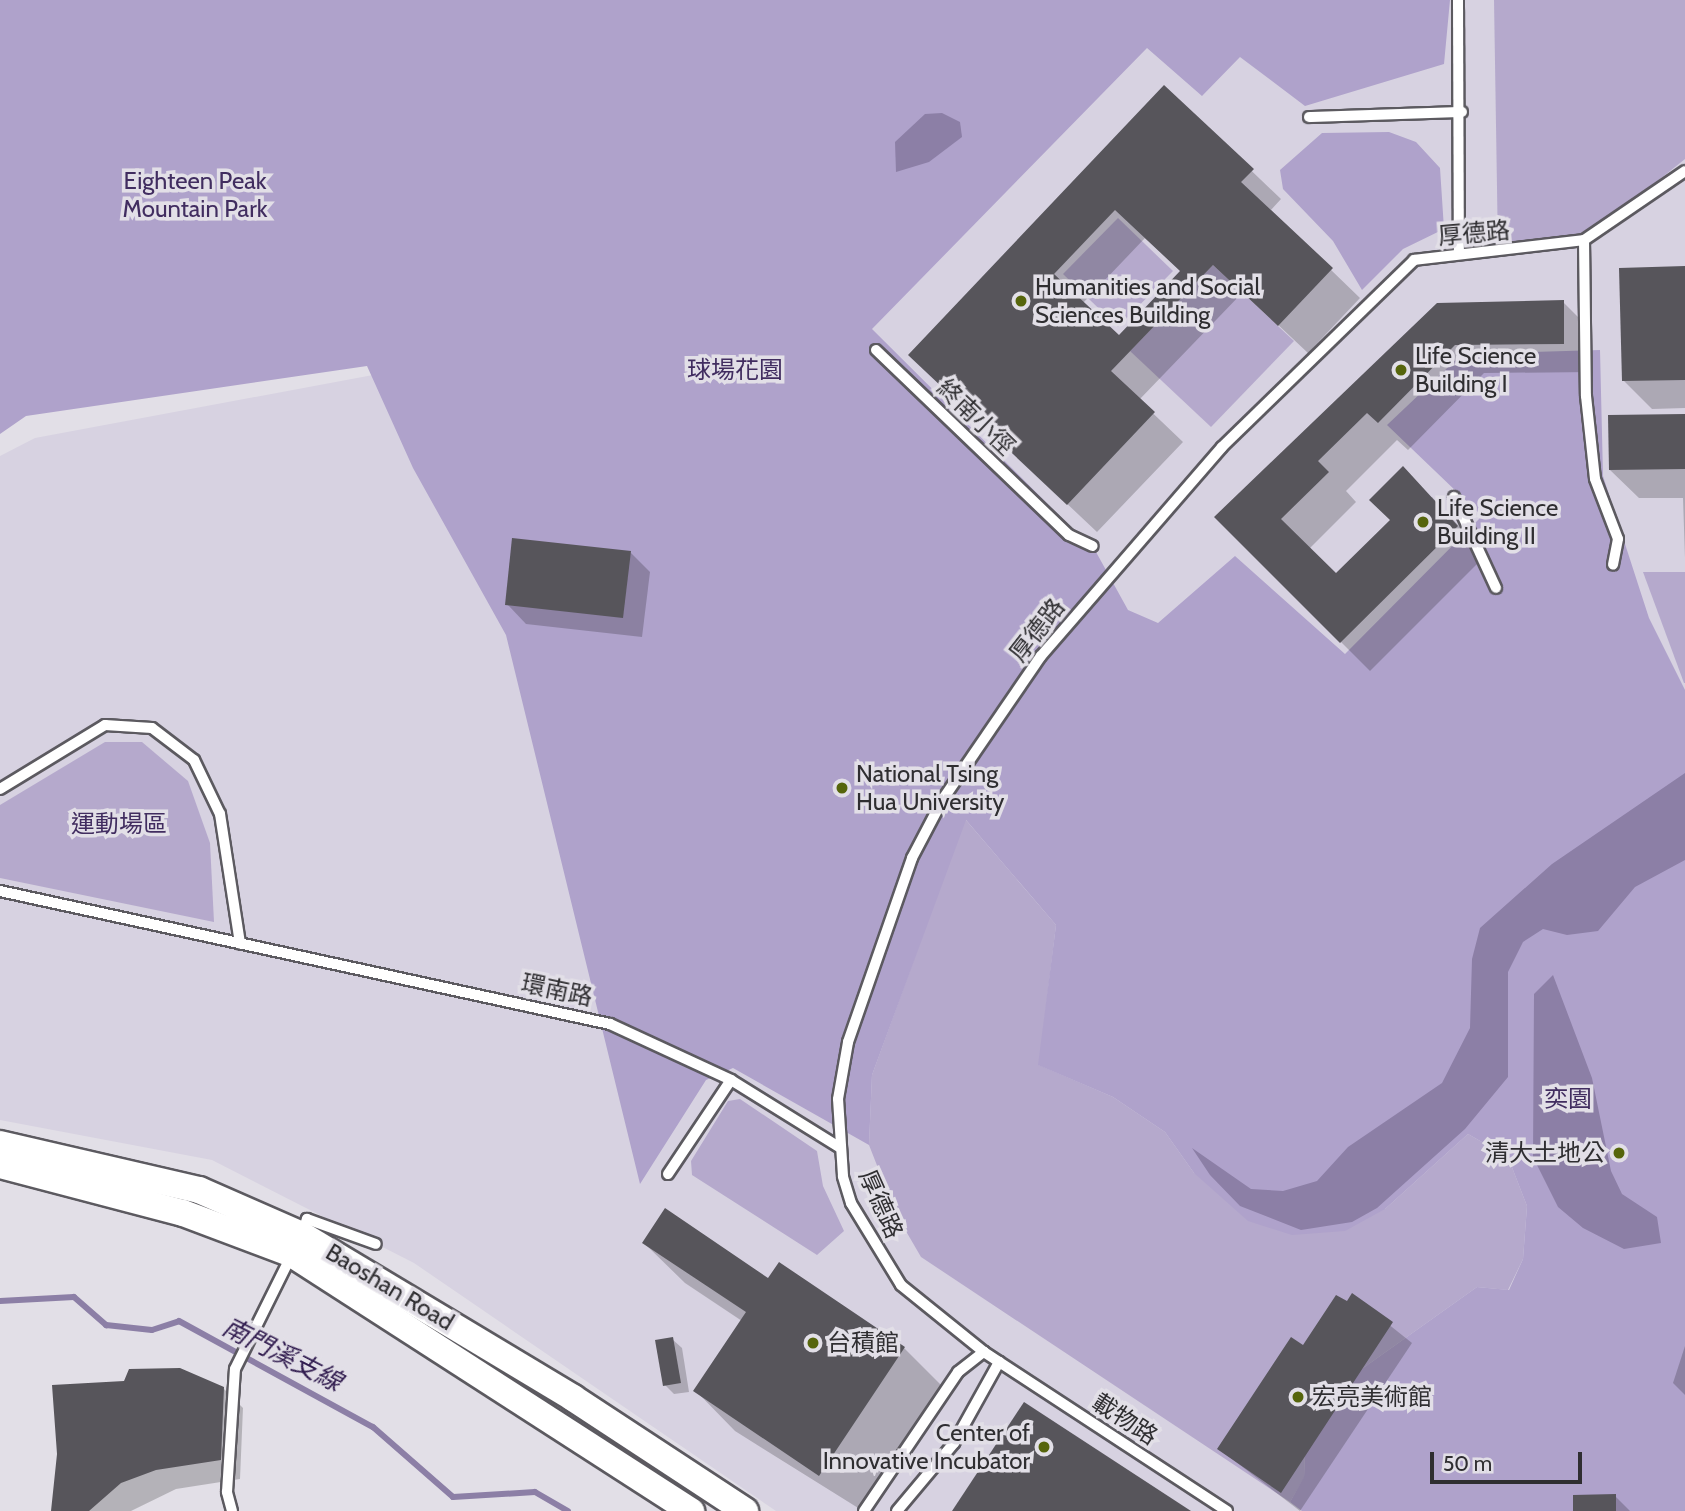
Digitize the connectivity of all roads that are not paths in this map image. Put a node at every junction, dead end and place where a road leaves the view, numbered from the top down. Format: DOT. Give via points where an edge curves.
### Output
graph roads {
  1 [pos="1458,0"];
  2 [pos="1462,112"];
  3 [pos="1310,117"];
  4 [pos="1685,171"];
  5 [pos="1584,240"];
  6 [pos="1459,251"];
  7 [pos="876,350"];
  8 [pos="1454,497"];
  9 [pos="1093,546"];
  10 [pos="1613,565"];
  11 [pos="1496,588"];
  12 [pos="0,789"];
  13 [pos="0,891"];
  14 [pos="240,943"];
  15 [pos="732,1080"];
  16 [pos="839,1147"];
  17 [pos="0,1160"];
  18 [pos="668,1174"];
  19 [pos="297,1244"];
  20 [pos="376,1244"];
  21 [pos="984,1352"];
  22 [pos="999,1362"];
  23 [pos="232,1511"];
  24 [pos="691,1511"];
  25 [pos="745,1511"];
  26 [pos="864,1511"];
  27 [pos="897,1511"];
  28 [pos="1227,1511"];
  1 -- 2 [label="lane"];
  2 -- 3 [label="lane"];
  2 -- 6 [label="lane"];
  4 -- 5 [label="lane, 厚德路"];
  5 -- 6 [label="lane, 厚德路"];
  5 -- 10 [label="lane" via="1586,396 1595,479 1618,539"];
  6 -- 16 [label="lane, 厚德路" via="1414,261 1373,298 1223,447 1041,656 943,799 912,858 848,1042"];
  7 -- 9 [label="lane, 終南小徑" via="1046,514"];
  8 -- 11 [label="lane"];
  12 -- 14 [label="lane" via="105,725 152,729 194,760 220,814"];
  13 -- 14 [label="lane, 環南路"];
  14 -- 15 [label="lane, 環南路" via="610,1024"];
  15 -- 16 [label="lane, 環南路"];
  15 -- 18 [label="lane"];
  16 -- 21 [label="lane, 厚德路" via="851,1203 901,1285"];
  17 -- 19 [label="street, Baoshan Road"];
  19 -- 20 [label="lane" via="307,1219"];
  19 -- 23 [label="lane" via="235,1369 227,1492"];
  19 -- 24 [label="street, Baoshan Road"];
  19 -- 25 [label="street, Baoshan Road" via="573,1398"];
  21 -- 22 [label="lane, 厚德路"];
  21 -- 26 [label="lane" via="958,1372"];
  22 -- 27 [label="lane" via="954,1443"];
  22 -- 28 [label="lane, 載物路"];
}
